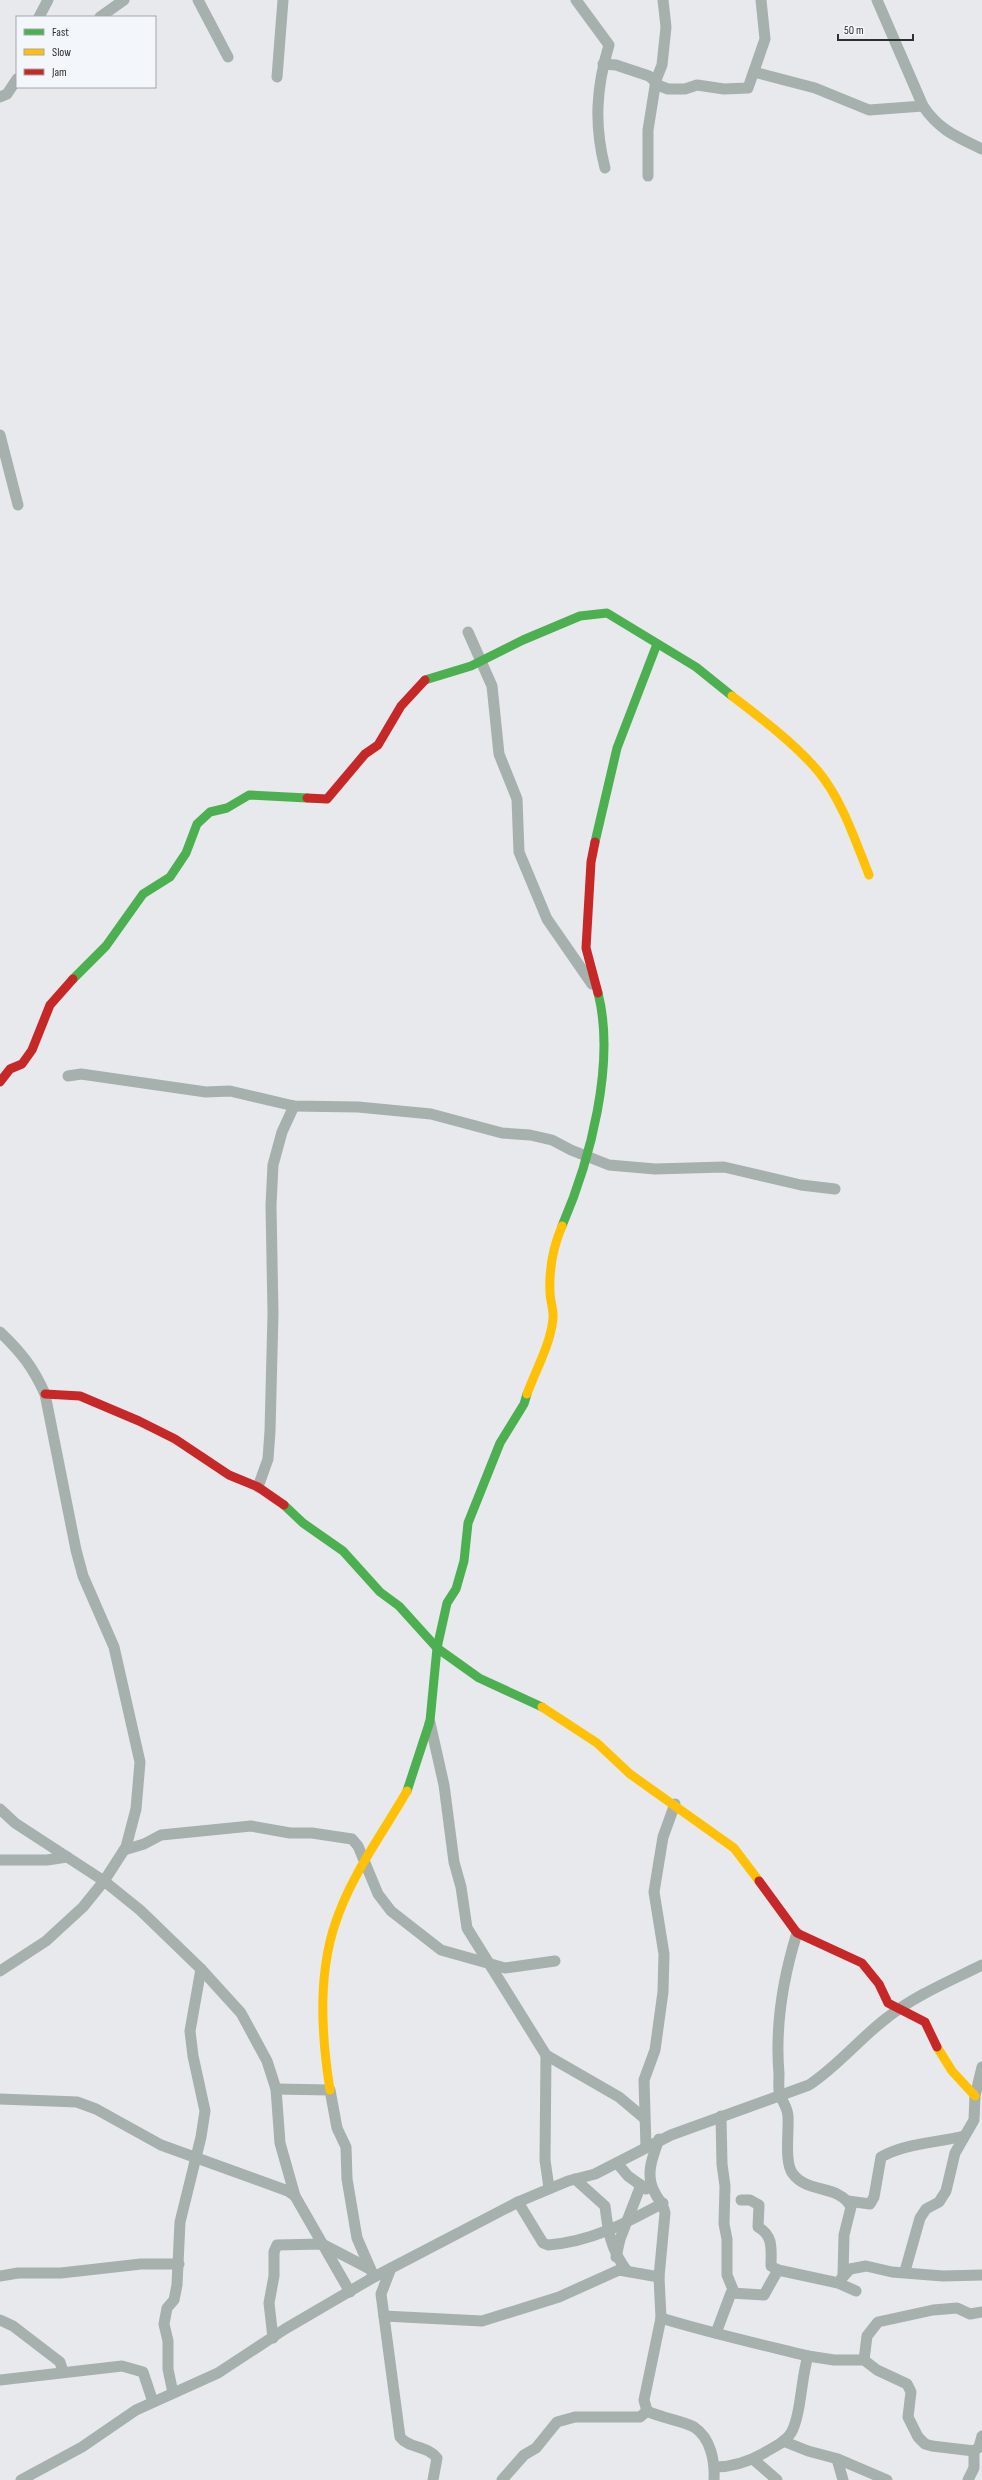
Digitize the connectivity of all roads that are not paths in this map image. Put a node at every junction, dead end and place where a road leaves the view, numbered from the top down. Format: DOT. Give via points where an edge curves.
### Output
graph roads {
  1 [pos="48,0"];
  2 [pos="124,0"];
  3 [pos="198,0"];
  4 [pos="283,0"];
  5 [pos="576,0"];
  6 [pos="663,0"];
  7 [pos="762,0"];
  8 [pos="877,0"];
  9 [pos="40,16"];
  10 [pos="101,16"];
  11 [pos="228,57"];
  12 [pos="603,64"];
  13 [pos="754,72"];
  14 [pos="277,77"];
  15 [pos="16,80"];
  16 [pos="656,80"];
  17 [pos="0,97"];
  18 [pos="923,106"];
  19 [pos="982,149"];
  20 [pos="605,168"];
  21 [pos="648,176"];
  22 [pos="0,435"];
  23 [pos="18,506"];
  24 [pos="468,632"];
  25 [pos="657,644"];
  26 [pos="481,661"];
  27 [pos="869,875"];
  28 [pos="597,991"];
  29 [pos="68,1076"];
  30 [pos="0,1082"];
  31 [pos="294,1106"];
  32 [pos="585,1156"];
  33 [pos="835,1189"];
  34 [pos="0,1332"];
  35 [pos="45,1394"];
  36 [pos="258,1487"];
  37 [pos="436,1648"];
  38 [pos="430,1721"];
  39 [pos="676,1804"];
  40 [pos="0,1809"];
  41 [pos="124,1850"];
  42 [pos="67,1857"];
  43 [pos="0,1860"];
  44 [pos="364,1862"];
  45 [pos="104,1881"];
  46 [pos="797,1934"];
  47 [pos="555,1961"];
  48 [pos="982,1965"];
  49 [pos="492,1966"];
  50 [pos="201,1969"];
  51 [pos="0,1972"];
  52 [pos="899,2009"];
  53 [pos="546,2055"];
  54 [pos="982,2067"];
  55 [pos="276,2089"];
  56 [pos="330,2090"];
  57 [pos="780,2096"];
  58 [pos="975,2096"];
  59 [pos="0,2099"];
  60 [pos="721,2116"];
  61 [pos="644,2118"];
  62 [pos="964,2136"];
  63 [pos="659,2139"];
  64 [pos="646,2147"];
  65 [pos="197,2156"];
  66 [pos="617,2163"];
  67 [pos="575,2179"];
  68 [pos="641,2185"];
  69 [pos="549,2188"];
  70 [pos="655,2194"];
  71 [pos="295,2196"];
  72 [pos="741,2200"];
  73 [pos="848,2201"];
  74 [pos="518,2202"];
  75 [pos="663,2203"];
  76 [pos="626,2222"];
  77 [pos="608,2232"];
  78 [pos="322,2244"];
  79 [pos="616,2257"];
  80 [pos="179,2264"];
  81 [pos="391,2268"];
  82 [pos="778,2270"];
  83 [pos="627,2271"];
  84 [pos="905,2271"];
  85 [pos="372,2273"];
  86 [pos="611,2274"];
  87 [pos="982,2275"];
  88 [pos="0,2276"];
  89 [pos="659,2277"];
  90 [pos="840,2279"];
  91 [pos="856,2291"];
  92 [pos="350,2292"];
  93 [pos="734,2292"];
  94 [pos="982,2312"];
  95 [pos="384,2316"];
  96 [pos="661,2318"];
  97 [pos="0,2320"];
  98 [pos="716,2333"];
  99 [pos="273,2338"];
  100 [pos="808,2356"];
  101 [pos="864,2360"];
  102 [pos="63,2372"];
  103 [pos="0,2380"];
  104 [pos="173,2393"];
  105 [pos="153,2402"];
  106 [pos="647,2411"];
  107 [pos="982,2436"];
  108 [pos="784,2441"];
  109 [pos="974,2451"];
  110 [pos="837,2458"];
  111 [pos="753,2459"];
  112 [pos="715,2468"];
  113 [pos="21,2480"];
  114 [pos="433,2480"];
  115 [pos="502,2480"];
  116 [pos="714,2480"];
  117 [pos="777,2480"];
  118 [pos="843,2480"];
  119 [pos="887,2480"];
  120 [pos="968,2480"];
  1 -- 9 [label="street"];
  2 -- 10 [label="street"];
  3 -- 11 [label="street"];
  4 -- 14 [label="street"];
  5 -- 12 [label="street" via="609,45"];
  6 -- 16 [label="street" via="666,27 662,65"];
  7 -- 13 [label="street" via="764,39"];
  8 -- 18 [label="street"];
  12 -- 16 [label="street" via="616,65"];
  12 -- 20 [label="street" via="597,100 598,140"];
  13 -- 16 [label="street" via="748,88 724,89 697,85 685,89 668,89 660,86"];
  13 -- 18 [label="street" via="815,88 869,110"];
  15 -- 17 [label="street" via="6,94"];
  16 -- 21 [label="street" via="648,130"];
  18 -- 19 [label="street" via="941,129"];
  22 -- 23 [label="street"];
  24 -- 26 [label="street"];
  25 -- 26 [label="street" via="607,613 580,616"];
  25 -- 27 [label="street" via="696,668 776,730 818,771 845,815"];
  25 -- 28 [label="street" via="617,748 591,862 586,948"];
  26 -- 28 [label="street" via="492,686 499,754 517,799 518,852 547,919"];
  26 -- 30 [label="street" via="424,680 401,706 378,745 365,754 327,799 250,795 227,808 210,812 197,824 186,853 170,877 143,894 106,946 50,1005 32,1050 22,1064 10,1069"];
  28 -- 32 [label="street" via="604,1028 602,1088"];
  29 -- 31 [label="street" via="81,1074 206,1092 230,1091"];
  31 -- 32 [label="street" via="358,1107 431,1114 502,1133 540,1136"];
  31 -- 36 [label="street" via="282,1132 273,1165 271,1409 268,1459"];
  32 -- 33 [label="street" via="623,1167 739,1168 801,1185"];
  32 -- 37 [label="street" via="577,1192 556,1240 551,1264 550,1292 553,1318 548,1346 533,1377 524,1404 500,1443 468,1523 464,1561 456,1588 447,1603"];
  34 -- 35 [label="street" via="35,1371"];
  35 -- 36 [label="street" via="80,1396 106,1406 175,1439 229,1475"];
  35 -- 41 [label="street" via="76,1550 83,1576 114,1647 140,1762 136,1809"];
  36 -- 37 [label="street" via="343,1551 380,1592 399,1606"];
  37 -- 38 [label="street"];
  37 -- 39 [label="street" via="480,1678 558,1716 597,1743 630,1774"];
  38 -- 44 [label="street" via="407,1791"];
  38 -- 49 [label="street" via="444,1785 466,1928"];
  39 -- 46 [label="street" via="734,1848"];
  39 -- 61 [label="street" via="663,1837 654,1892 664,1954 664,1992 655,2050 644,2080"];
  40 -- 42 [label="street" via="15,1823"];
  41 -- 44 [label="street" via="161,1835 251,1826 352,1839 358,1846"];
  41 -- 45 [label="street"];
  42 -- 43 [label="street" via="47,1860"];
  42 -- 45 [label="street"];
  44 -- 49 [label="street" via="378,1894 391,1911 406,1924 441,1950"];
  44 -- 56 [label="street" via="338,1912 327,1956 323,2018 324,2053"];
  45 -- 50 [label="street" via="140,1910"];
  45 -- 51 [label="street" via="83,1907 46,1941"];
  46 -- 52 [label="street" via="862,1963 880,1984 888,2003"];
  46 -- 57 [label="street" via="783,1994 777,2050"];
  47 -- 49 [label="street" via="505,1968"];
  48 -- 52 [label="street"];
  49 -- 53 [label="street"];
  50 -- 55 [label="street" via="241,2013 267,2061"];
  50 -- 65 [label="street" via="190,2031 205,2111"];
  52 -- 57 [label="street" via="869,2032 824,2075 808,2085"];
  52 -- 58 [label="street" via="925,2022 952,2071"];
  53 -- 61 [label="street" via="619,2097"];
  53 -- 69 [label="street" via="545,2160"];
  54 -- 58 [label="street"];
  55 -- 56 [label="street"];
  55 -- 71 [label="street" via="280,2143"];
  56 -- 85 [label="street" via="337,2128 346,2147 347,2179 357,2238"];
  57 -- 60 [label="street"];
  57 -- 73 [label="street" via="785,2102 788,2115 789,2164 793,2174 802,2182 837,2192"];
  58 -- 62 [label="street" via="974,2120"];
  59 -- 65 [label="street" via="76,2102 96,2109 161,2145"];
  60 -- 63 [label="street"];
  60 -- 93 [label="street" via="727,2275"];
  61 -- 64 [label="street"];
  62 -- 73 [label="street" via="904,2147 881,2157 874,2197 870,2204"];
  62 -- 84 [label="street" via="955,2153 946,2191 939,2202 926,2209 920,2218"];
  63 -- 64 [label="street"];
  63 -- 70 [label="street" via="651,2161 652,2188"];
  64 -- 66 [label="street"];
  65 -- 71 [label="street" via="275,2185"];
  65 -- 80 [label="street" via="180,2222"];
  66 -- 67 [label="street" via="595,2174"];
  66 -- 68 [label="street"];
  67 -- 69 [label="street"];
  67 -- 77 [label="street" via="605,2206"];
  68 -- 70 [label="street"];
  68 -- 76 [label="street"];
  69 -- 74 [label="street"];
  70 -- 75 [label="street"];
  71 -- 78 [label="street"];
  72 -- 82 [label="street" via="750,2200 759,2205 758,2227 769,2236 771,2266"];
  73 -- 90 [label="street" via="851,2207 844,2235"];
  74 -- 77 [label="street" via="543,2243 548,2245 588,2239"];
  74 -- 81 [label="street"];
  75 -- 76 [label="street"];
  75 -- 89 [label="street" via="666,2221"];
  76 -- 77 [label="street"];
  76 -- 79 [label="street"];
  77 -- 79 [label="street"];
  78 -- 85 [label="street"];
  78 -- 92 [label="street"];
  78 -- 99 [label="street" via="276,2245 269,2303"];
  79 -- 83 [label="street"];
  79 -- 86 [label="street"];
  80 -- 88 [label="street" via="141,2264 61,2273 18,2273"];
  80 -- 104 [label="street" via="174,2300 167,2308 164,2324"];
  81 -- 85 [label="street"];
  81 -- 95 [label="street" via="381,2294"];
  82 -- 90 [label="street"];
  82 -- 93 [label="street" via="764,2295"];
  83 -- 86 [label="street" via="619,2270"];
  83 -- 89 [label="street"];
  84 -- 87 [label="street" via="943,2276"];
  84 -- 90 [label="street" via="892,2272 866,2266 850,2269"];
  85 -- 92 [label="street"];
  86 -- 95 [label="street" via="559,2297 482,2321"];
  89 -- 96 [label="street"];
  90 -- 91 [label="street"];
  92 -- 99 [label="street"];
  93 -- 98 [label="street" via="726,2303"];
  94 -- 101 [label="street" via="970,2314 957,2308 933,2310 878,2322 867,2336"];
  95 -- 114 [label="street" via="400,2436 406,2444 433,2453 437,2458"];
  96 -- 98 [label="street"];
  96 -- 106 [label="street" via="644,2400"];
  97 -- 102 [label="street" via="13,2326 60,2362"];
  98 -- 100 [label="street"];
  99 -- 104 [label="street" via="218,2373"];
  100 -- 101 [label="street" via="834,2360"];
  100 -- 108 [label="street" via="802,2375 798,2414 791,2433"];
  101 -- 109 [label="street" via="910,2386 908,2417 918,2438 925,2444"];
  102 -- 103 [label="street"];
  102 -- 105 [label="street" via="122,2366 139,2370 146,2377"];
  104 -- 105 [label="street"];
  105 -- 113 [label="street" via="136,2410 82,2447"];
  106 -- 112 [label="street" via="697,2429 715,2460"];
  106 -- 115 [label="street" via="640,2417 575,2417 557,2422 536,2448 524,2455"];
  107 -- 109 [label="street" via="979,2447"];
  108 -- 110 [label="street" via="808,2451"];
  108 -- 111 [label="street"];
  109 -- 120 [label="street" via="974,2468"];
  110 -- 118 [label="street"];
  110 -- 119 [label="street"];
  111 -- 112 [label="street" via="728,2468"];
  111 -- 117 [label="street"];
  112 -- 116 [label="street"];
}
